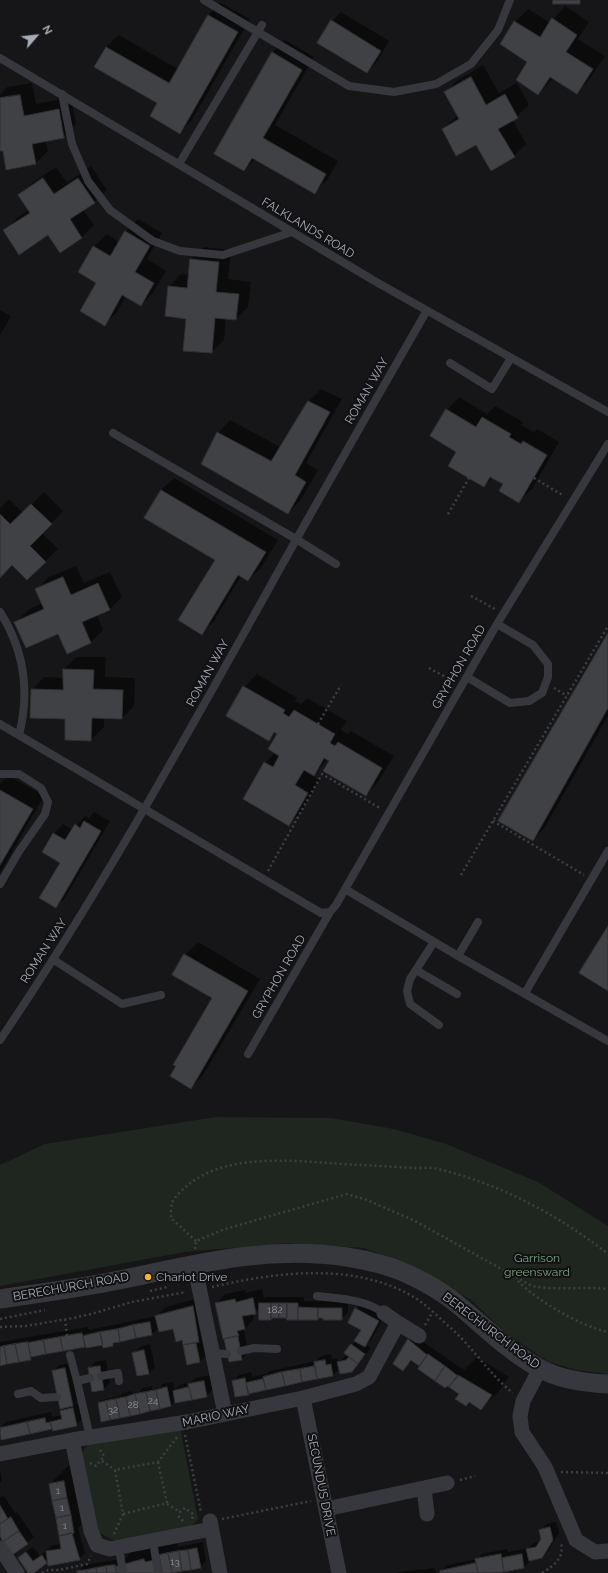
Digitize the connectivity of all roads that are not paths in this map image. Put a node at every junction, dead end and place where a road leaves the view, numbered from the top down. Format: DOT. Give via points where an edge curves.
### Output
graph roads {
  1 [pos="204,0"];
  2 [pos="510,0"];
  3 [pos="260,29"];
  4 [pos="0,58"];
  5 [pos="62,94"];
  6 [pos="179,164"];
  7 [pos="292,232"];
  8 [pos="426,312"];
  9 [pos="511,358"];
  10 [pos="450,362"];
  11 [pos="587,401"];
  12 [pos="608,404"];
  13 [pos="608,412"];
  14 [pos="113,433"];
  15 [pos="608,444"];
  16 [pos="296,539"];
  17 [pos="336,564"];
  18 [pos="0,612"];
  19 [pos="497,624"];
  20 [pos="467,677"];
  21 [pos="0,724"];
  22 [pos="19,735"];
  23 [pos="0,774"];
  24 [pos="145,809"];
  25 [pos="608,851"];
  26 [pos="0,884"];
  27 [pos="345,889"];
  28 [pos="330,912"];
  29 [pos="478,922"];
  30 [pos="434,942"];
  31 [pos="458,956"];
  32 [pos="54,960"];
  33 [pos="416,970"];
  34 [pos="525,993"];
  35 [pos="457,994"];
  36 [pos="161,995"];
  37 [pos="439,1025"];
  38 [pos="0,1039"];
  39 [pos="608,1041"];
  40 [pos="248,1054"];
  41 [pos="194,1263"];
  42 [pos="317,1296"];
  43 [pos="0,1299"];
  44 [pos="384,1313"];
  45 [pos="398,1323"];
  46 [pos="420,1336"];
  47 [pos="277,1349"];
  48 [pos="240,1351"];
  49 [pos="70,1355"];
  50 [pos="540,1369"];
  51 [pos="101,1376"];
  52 [pos="90,1378"];
  53 [pos="77,1381"];
  54 [pos="119,1382"];
  55 [pos="608,1384"];
  56 [pos="79,1391"];
  57 [pos="70,1393"];
  58 [pos="18,1394"];
  59 [pos="58,1397"];
  60 [pos="303,1398"];
  61 [pos="225,1414"];
  62 [pos="72,1440"];
  63 [pos="93,1442"];
  64 [pos="0,1454"];
  65 [pos="448,1482"];
  66 [pos="424,1488"];
  67 [pos="325,1504"];
  68 [pos="427,1514"];
  69 [pos="153,1541"];
  70 [pos="107,1547"];
  71 [pos="0,1548"];
  72 [pos="608,1551"];
  73 [pos="17,1573"];
  74 [pos="123,1573"];
  75 [pos="158,1573"];
  76 [pos="220,1573"];
  77 [pos="339,1573"];
  1 -- 3 [label="lane"];
  2 -- 3 [label="lane" via="498,30 471,64 436,84 394,92 349,86"];
  3 -- 6 [label="lane"];
  4 -- 5 [label="lane, FALKLANDS ROAD"];
  5 -- 6 [label="lane, FALKLANDS ROAD"];
  5 -- 7 [label="lane" via="72,144 88,180 110,210 153,241 180,251 222,255"];
  6 -- 7 [label="lane, FALKLANDS ROAD"];
  7 -- 8 [label="lane, FALKLANDS ROAD"];
  8 -- 9 [label="lane, FALKLANDS ROAD"];
  8 -- 16 [label="lane, ROMAN WAY"];
  9 -- 10 [label="lane" via="492,389"];
  9 -- 11 [label="lane, FALKLANDS ROAD"];
  11 -- 12 [label="lane"];
  11 -- 13 [label="lane, FALKLANDS ROAD"];
  14 -- 16 [label="lane"];
  15 -- 19 [label="lane, GRYPHON ROAD"];
  16 -- 17 [label="lane"];
  16 -- 24 [label="lane, ROMAN WAY"];
  18 -- 22 [label="lane" via="16,642 24,677 24,716"];
  19 -- 20 [label="lane, GRYPHON ROAD"];
  19 -- 20 [label="lane" via="533,645 548,664 548,676 542,693 529,701 510,703"];
  20 -- 27 [label="lane, GRYPHON ROAD"];
  21 -- 22 [label="lane"];
  22 -- 24 [label="lane"];
  23 -- 26 [label="lane" via="19,774 41,788 48,802 45,814"];
  24 -- 28 [label="lane" via="321,913"];
  24 -- 32 [label="lane, ROMAN WAY"];
  25 -- 34 [label="lane"];
  27 -- 28 [label="lane, GRYPHON ROAD"];
  27 -- 30 [label="lane"];
  28 -- 40 [label="lane, GRYPHON ROAD"];
  29 -- 31 [label="lane"];
  30 -- 31 [label="lane"];
  30 -- 33 [label="lane"];
  31 -- 34 [label="lane"];
  32 -- 36 [label="lane" via="122,1004"];
  32 -- 38 [label="lane, ROMAN WAY"];
  33 -- 35 [label="lane"];
  33 -- 37 [label="lane" via="410,979 410,1004"];
  34 -- 39 [label="lane"];
  41 -- 43 [label="street, BERECHURCH ROAD" via="111,1281"];
  41 -- 50 [label="street, BERECHURCH ROAD" via="280,1253 326,1254 365,1260 400,1270 461,1306 486,1329"];
  41 -- 61 [label="street" via="199,1290 220,1354"];
  42 -- 44 [label="lane" via="356,1300"];
  44 -- 45 [label="street"];
  45 -- 46 [label="street"];
  45 -- 60 [label="street, MARIO WAY" via="369,1377 356,1384"];
  47 -- 48 [label="lane" via="254,1348"];
  49 -- 53 [label="lane"];
  50 -- 55 [label="street, BERECHURCH ROAD" via="580,1382"];
  50 -- 72 [label="street" via="523,1401 520,1416 522,1432 547,1470 576,1540 595,1552"];
  51 -- 54 [label="lane" via="118,1373"];
  52 -- 53 [label="lane"];
  53 -- 56 [label="lane"];
  56 -- 57 [label="lane"];
  56 -- 63 [label="lane"];
  58 -- 59 [label="lane" via="31,1391 41,1398"];
  60 -- 61 [label="street, MARIO WAY"];
  60 -- 67 [label="street, SECUNDUS DRIVE"];
  61 -- 63 [label="street, MARIO WAY" via="183,1425"];
  62 -- 63 [label="street, MARIO WAY"];
  62 -- 64 [label="street, MARIO WAY"];
  62 -- 70 [label="street" via="90,1531"];
  65 -- 66 [label="street"];
  66 -- 67 [label="street"];
  66 -- 68 [label="street"];
  67 -- 77 [label="street, SECUNDUS DRIVE"];
  69 -- 70 [label="street"];
  69 -- 75 [label="lane"];
  69 -- 76 [label="street" via="206,1520"];
  70 -- 74 [label="lane"];
  71 -- 73 [label="street"];
}
